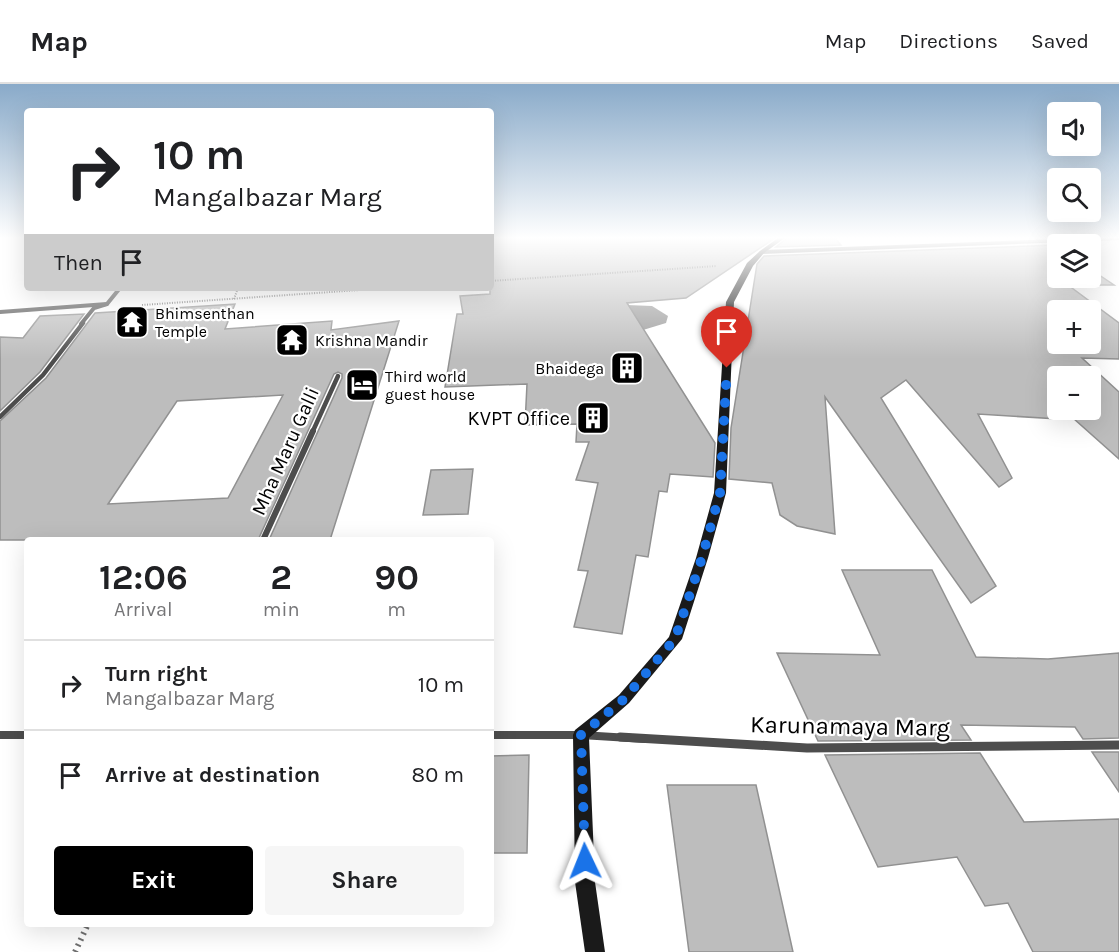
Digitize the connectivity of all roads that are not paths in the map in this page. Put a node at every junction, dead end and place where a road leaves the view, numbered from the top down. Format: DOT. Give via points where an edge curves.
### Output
graph roads {
  1 [pos="743,279"];
  2 [pos="118,291"];
  3 [pos="107,304"];
  4 [pos="0,312"];
  5 [pos="338,376"];
  6 [pos="0,417"];
  7 [pos="264,537"];
  8 [pos="0,735"];
  9 [pos="24,735"];
  10 [pos="494,735"];
  11 [pos="581,735"];
  12 [pos="1119,745"];
  13 [pos="595,952"];
  1 -- 11 [label="main road" via="730,302 720,493 675,639 624,699"];
  2 -- 3 [label="street"];
  3 -- 4 [label="street"];
  3 -- 6 [label="street" via="94,308 43,375"];
  5 -- 7 [label="street, Mha Maru Galli"];
  8 -- 9 [label="street"];
  10 -- 11 [label="street, Karunamaya Marg"];
  11 -- 12 [label="street, Karunamaya Marg" via="807,748"];
  11 -- 13 [label="main road" via="585,882"];
}
